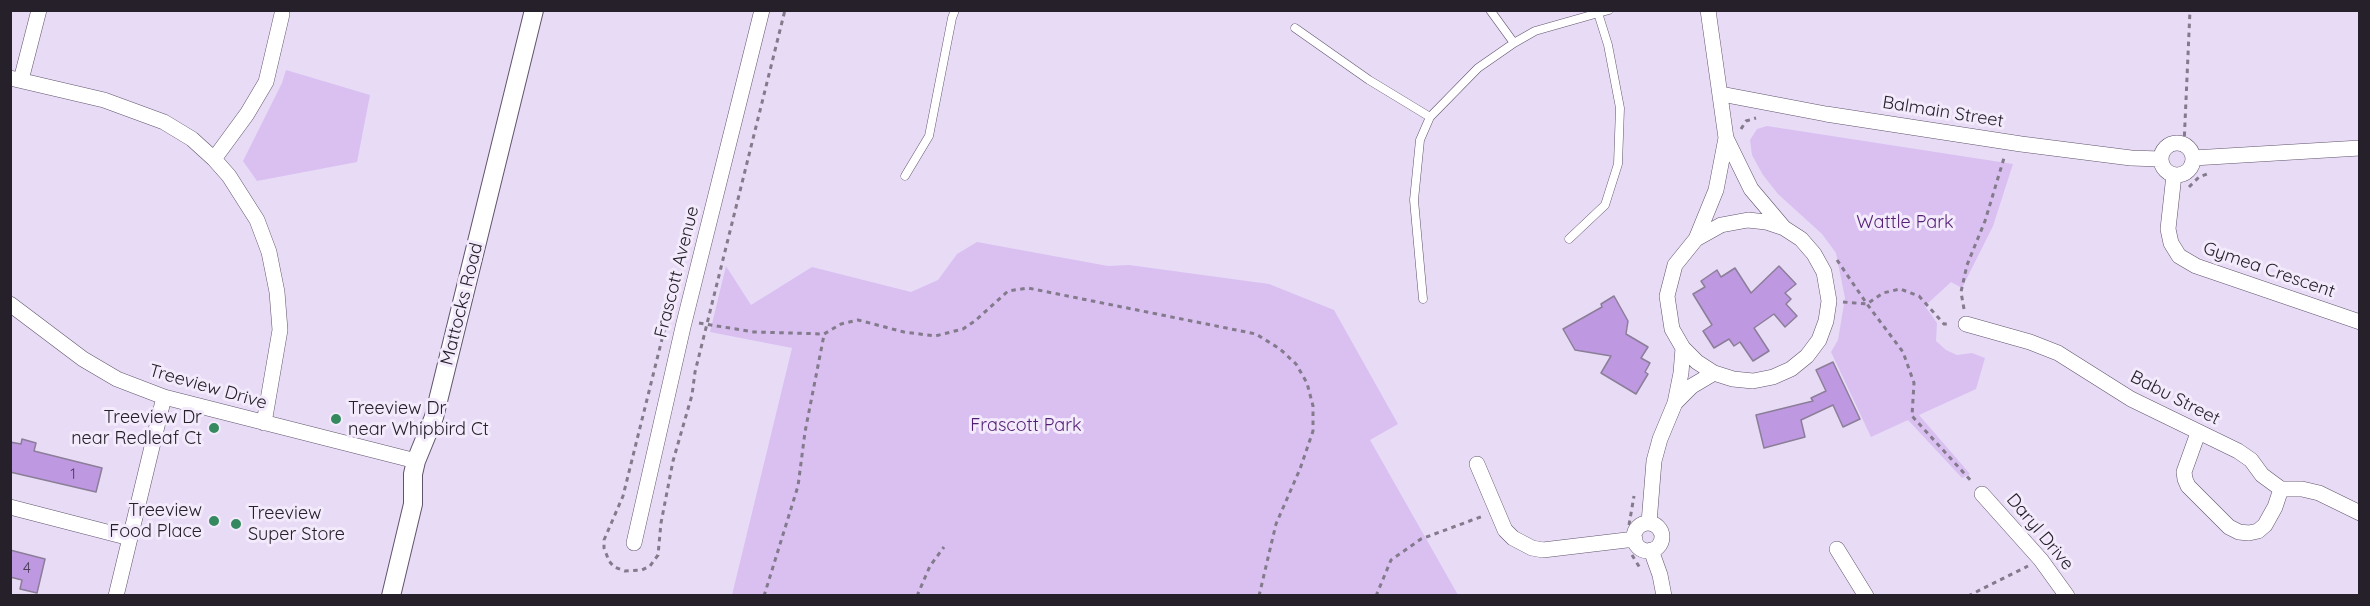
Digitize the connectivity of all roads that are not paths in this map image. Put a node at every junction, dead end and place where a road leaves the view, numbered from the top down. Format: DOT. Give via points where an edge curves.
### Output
graph roads {
  1 [pos="39,10"];
  2 [pos="534,10"];
  3 [pos="762,10"];
  4 [pos="955,10"];
  5 [pos="1490,10"];
  6 [pos="1609,10"];
  7 [pos="1708,10"];
  8 [pos="1598,13"];
  9 [pos="282,14"];
  10 [pos="1295,28"];
  11 [pos="1514,43"];
  12 [pos="16,79"];
  13 [pos="1721,94"];
  14 [pos="1430,117"];
  15 [pos="1726,138"];
  16 [pos="2360,148"];
  17 [pos="2193,158"];
  18 [pos="214,159"];
  19 [pos="2160,159"];
  20 [pos="2174,175"];
  21 [pos="905,176"];
  22 [pos="1784,228"];
  23 [pos="1569,239"];
  24 [pos="1696,239"];
  25 [pos="1423,299"];
  26 [pos="10,304"];
  27 [pos="2360,322"];
  28 [pos="1966,324"];
  29 [pos="1683,348"];
  30 [pos="1714,373"];
  31 [pos="164,397"];
  32 [pos="1675,403"];
  33 [pos="264,423"];
  34 [pos="2198,433"];
  35 [pos="416,461"];
  36 [pos="1477,464"];
  37 [pos="2281,489"];
  38 [pos="1982,494"];
  39 [pos="10,507"];
  40 [pos="2360,513"];
  41 [pos="1649,523"];
  42 [pos="130,538"];
  43 [pos="1635,539"];
  44 [pos="634,543"];
  45 [pos="1837,549"];
  46 [pos="1651,550"];
  47 [pos="116,596"];
  48 [pos="391,596"];
  49 [pos="1664,596"];
  50 [pos="1866,596"];
  51 [pos="2067,596"];
  1 -- 12 [label="street"];
  2 -- 35 [label="street, Mattocks Road" via="434,417"];
  3 -- 44 [label="street, Frascott Avenue"];
  4 -- 21 [label="lane" via="929,136"];
  5 -- 11 [label="lane"];
  6 -- 8 [label="lane"];
  7 -- 13 [label="street"];
  8 -- 11 [label="lane" via="1535,31"];
  8 -- 23 [label="lane" via="1620,108 1618,164 1605,205"];
  9 -- 18 [label="street" via="266,82"];
  10 -- 14 [label="lane"];
  11 -- 14 [label="lane" via="1478,68"];
  12 -- 18 [label="street" via="137,111 192,139"];
  13 -- 15 [label="street"];
  13 -- 19 [label="street, Balmain Street" via="2021,144"];
  14 -- 25 [label="lane" via="1420,140 1414,200"];
  15 -- 22 [label="street" via="1751,189"];
  15 -- 24 [label="street" via="1716,190"];
  16 -- 17 [label="street"];
  17 -- 19 [label="street" via="2178,143 2165,147"];
  17 -- 20 [label="street" via="2187,171"];
  18 -- 33 [label="street" via="257,220 277,292 280,330"];
  19 -- 20 [label="street" via="2166,171"];
  20 -- 27 [label="street, Gymea Crescent" via="2168,229 2180,256 2196,266"];
  22 -- 24 [label="street" via="1739,220 1713,228"];
  22 -- 30 [label="street" via="1801,239 1820,262 1827,281 1829,301 1819,340 1791,369 1773,377 1753,381"];
  24 -- 29 [label="street" via="1681,255 1669,285 1669,318"];
  26 -- 31 [label="street, Treeview Drive" via="83,359 117,379"];
  28 -- 34 [label="street, Babu Street" via="2058,354 2131,399"];
  29 -- 30 [label="street"];
  29 -- 32 [label="street"];
  30 -- 32 [label="street" via="1692,386"];
  31 -- 33 [label="street, Treeview Drive"];
  31 -- 42 [label="street"];
  32 -- 41 [label="street" via="1654,461"];
  33 -- 35 [label="street, Treeview Drive"];
  34 -- 37 [label="street, Babu Street" via="2251,460 2262,475"];
  34 -- 37 [label="street" via="2185,479 2229,527 2239,532 2258,531 2275,507"];
  35 -- 48 [label="street, Mattocks Road" via="413,504"];
  36 -- 43 [label="street" via="1505,530 1532,548"];
  37 -- 40 [label="street" via="2319,493"];
  38 -- 51 [label="street, Daryl Drive" via="2041,560"];
  39 -- 42 [label="street"];
  41 -- 43 [label="street" via="1638,527"];
  41 -- 46 [label="street" via="1660,529 1662,538 1659,546"];
  42 -- 47 [label="street"];
  43 -- 46 [label="street" via="1642,549"];
  45 -- 50 [label="street"];
  46 -- 49 [label="street"];
}
